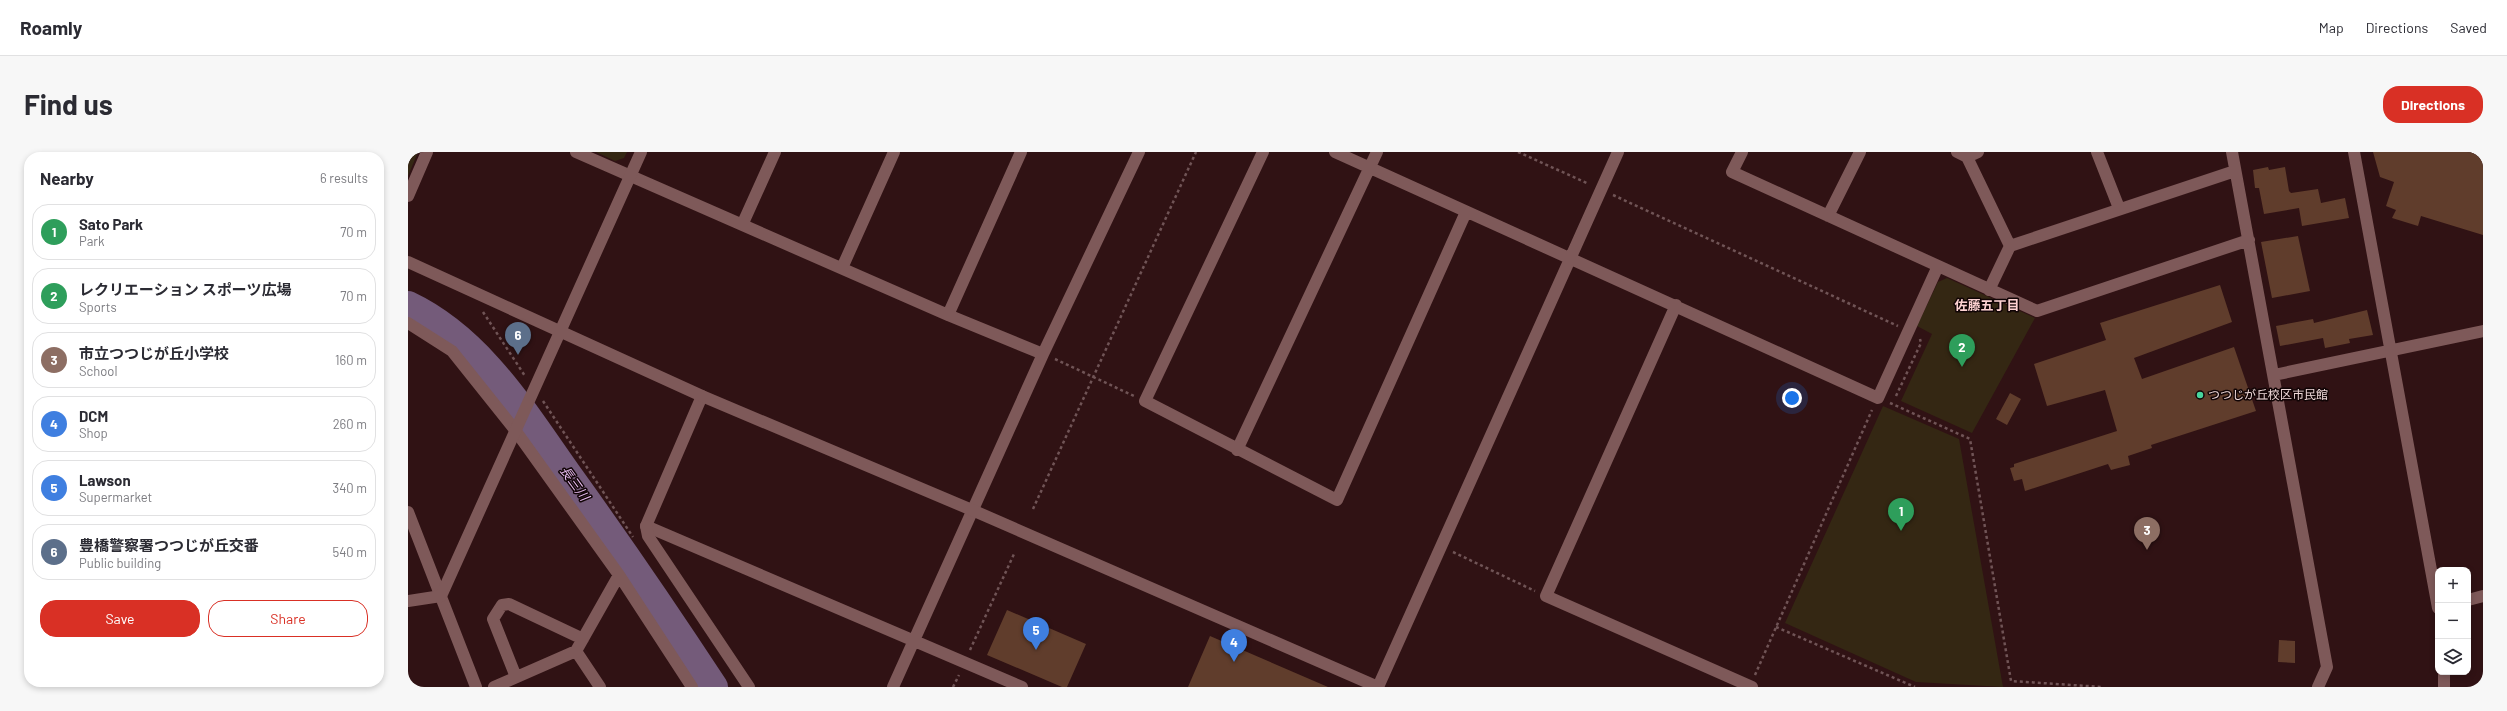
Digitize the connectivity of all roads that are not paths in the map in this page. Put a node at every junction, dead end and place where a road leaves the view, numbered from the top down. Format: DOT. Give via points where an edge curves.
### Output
graph roads {
  1 [pos="426,152"];
  2 [pos="576,152"];
  3 [pos="641,152"];
  4 [pos="775,152"];
  5 [pos="894,152"];
  6 [pos="1021,152"];
  7 [pos="1139,152"];
  8 [pos="1263,152"];
  9 [pos="1335,152"];
  10 [pos="1377,152"];
  11 [pos="1618,152"];
  12 [pos="1742,152"];
  13 [pos="1860,152"];
  14 [pos="2097,152"];
  15 [pos="2232,152"];
  16 [pos="2354,152"];
  17 [pos="1967,154"];
  18 [pos="1370,168"];
  19 [pos="2235,171"];
  20 [pos="630,176"];
  21 [pos="408,196"];
  22 [pos="2120,208"];
  23 [pos="1466,212"];
  24 [pos="1828,216"];
  25 [pos="742,223"];
  26 [pos="2249,240"];
  27 [pos="2010,246"];
  28 [pos="1570,257"];
  29 [pos="408,262"];
  30 [pos="1938,266"];
  31 [pos="842,268"];
  32 [pos="1989,290"];
  33 [pos="1676,306"];
  34 [pos="948,315"];
  35 [pos="408,323"];
  36 [pos="560,330"];
  37 [pos="2483,331"];
  38 [pos="2390,349"];
  39 [pos="1043,354"];
  40 [pos="2274,374"];
  41 [pos="702,396"];
  42 [pos="515,430"];
  43 [pos="1237,450"];
  44 [pos="972,510"];
  45 [pos="408,512"];
  46 [pos="646,526"];
  47 [pos="619,575"];
  48 [pos="441,596"];
  49 [pos="2483,596"];
  50 [pos="2471,599"];
  51 [pos="408,600"];
  52 [pos="2437,603"];
  53 [pos="583,639"];
  54 [pos="913,639"];
  55 [pos="576,651"];
  56 [pos="2444,675"];
  57 [pos="516,677"];
  58 [pos="1017,686"];
  59 [pos="476,687"];
  60 [pos="494,687"];
  61 [pos="600,687"];
  62 [pos="692,687"];
  63 [pos="749,687"];
  64 [pos="893,687"];
  65 [pos="1378,687"];
  66 [pos="1751,687"];
  67 [pos="2318,687"];
  68 [pos="2444,687"];
  1 -- 21 [label="street"];
  2 -- 20 [label="street"];
  3 -- 20 [label="street"];
  4 -- 25 [label="street"];
  5 -- 31 [label="street"];
  6 -- 34 [label="street"];
  7 -- 39 [label="street"];
  8 -- 43 [label="street" via="1145,401"];
  9 -- 18 [label="street"];
  10 -- 18 [label="street"];
  11 -- 28 [label="street"];
  12 -- 24 [label="street" via="1732,172"];
  13 -- 24 [label="street"];
  14 -- 22 [label="street"];
  15 -- 19 [label="street"];
  16 -- 38 [label="street"];
  17 -- 27 [label="street"];
  18 -- 23 [label="street"];
  18 -- 43 [label="street"];
  19 -- 22 [label="street"];
  19 -- 26 [label="street"];
  20 -- 25 [label="street"];
  20 -- 36 [label="street"];
  22 -- 27 [label="street"];
  23 -- 28 [label="street"];
  23 -- 43 [label="street" via="1337,500"];
  24 -- 30 [label="street"];
  25 -- 31 [label="street"];
  26 -- 32 [label="street" via="2037,311"];
  26 -- 40 [label="street"];
  27 -- 32 [label="street"];
  28 -- 33 [label="street"];
  28 -- 65 [label="street"];
  29 -- 36 [label="street"];
  30 -- 32 [label="street"];
  30 -- 33 [label="street" via="1878,398"];
  31 -- 34 [label="street"];
  33 -- 66 [label="street" via="1546,596"];
  34 -- 39 [label="street"];
  35 -- 42 [label="street" via="452,351"];
  36 -- 41 [label="street"];
  36 -- 42 [label="street"];
  37 -- 38 [label="street"];
  38 -- 40 [label="street"];
  38 -- 52 [label="street"];
  39 -- 44 [label="street"];
  40 -- 67 [label="street" via="2327,667"];
  41 -- 44 [label="street"];
  41 -- 46 [label="street"];
  42 -- 47 [label="street"];
  42 -- 48 [label="street"];
  44 -- 54 [label="street"];
  44 -- 65 [label="street"];
  45 -- 48 [label="street"];
  46 -- 54 [label="street"];
  46 -- 63 [label="street" via="648,536"];
  47 -- 53 [label="street"];
  47 -- 62 [label="street"];
  48 -- 51 [label="street"];
  48 -- 59 [label="street"];
  49 -- 50 [label="street"];
  53 -- 55 [label="street"];
  53 -- 57 [label="street" via="509,604 502,605 493,619"];
  54 -- 58 [label="street"];
  54 -- 64 [label="street"];
  55 -- 57 [label="street"];
  55 -- 61 [label="street"];
  56 -- 68 [label="street"];
  57 -- 60 [label="street"];
}
